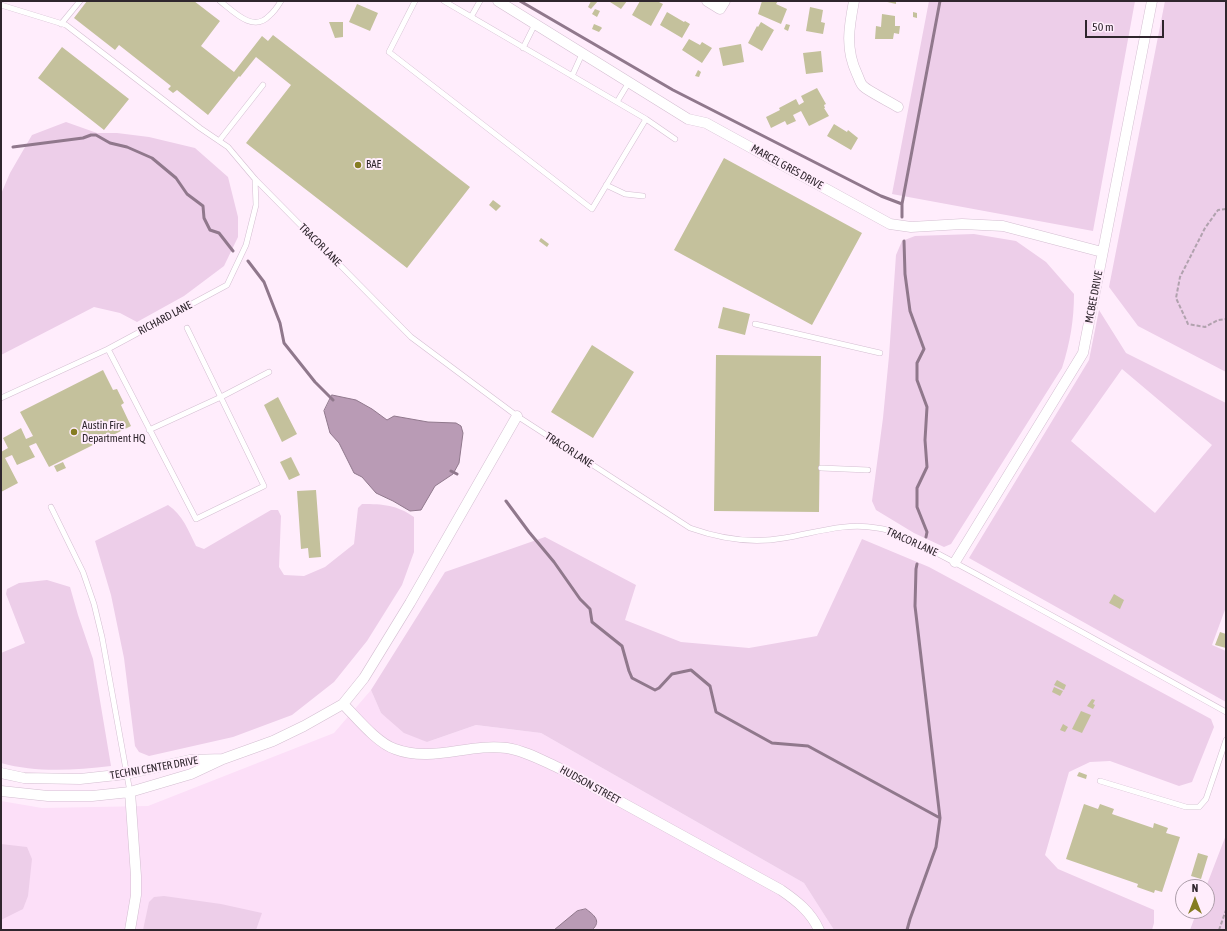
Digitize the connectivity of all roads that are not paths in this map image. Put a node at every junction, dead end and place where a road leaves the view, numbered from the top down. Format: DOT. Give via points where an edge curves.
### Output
graph roads {
  1 [pos="80,1"];
  2 [pos="220,1"];
  3 [pos="282,1"];
  4 [pos="415,1"];
  5 [pos="444,1"];
  6 [pos="480,1"];
  7 [pos="498,1"];
  8 [pos="706,1"];
  9 [pos="725,1"];
  10 [pos="854,1"];
  11 [pos="1152,1"];
  12 [pos="1,5"];
  13 [pos="471,17"];
  14 [pos="61,24"];
  15 [pos="535,24"];
  16 [pos="523,48"];
  17 [pos="582,54"];
  18 [pos="572,76"];
  19 [pos="629,82"];
  20 [pos="263,85"];
  21 [pos="617,102"];
  22 [pos="898,107"];
  23 [pos="646,119"];
  24 [pos="675,139"];
  25 [pos="219,141"];
  26 [pos="255,179"];
  27 [pos="606,185"];
  28 [pos="643,196"];
  29 [pos="1102,252"];
  30 [pos="755,324"];
  31 [pos="187,328"];
  32 [pos="108,349"];
  33 [pos="880,353"];
  34 [pos="269,372"];
  35 [pos="221,397"];
  36 [pos="1,398"];
  37 [pos="517,416"];
  38 [pos="149,430"];
  39 [pos="821,468"];
  40 [pos="868,470"];
  41 [pos="51,508"];
  42 [pos="954,562"];
  43 [pos="343,704"];
  44 [pos="1226,712"];
  45 [pos="1226,740"];
  46 [pos="223,759"];
  47 [pos="1,773"];
  48 [pos="126,774"];
  49 [pos="1100,781"];
  50 [pos="1,792"];
  51 [pos="130,792"];
  52 [pos="130,930"];
  53 [pos="819,930"];
  1 -- 14 [label="lane"];
  2 -- 3 [label="lane" via="244,20 259,22 268,17"];
  4 -- 27 [label="lane" via="389,52 592,209"];
  5 -- 13 [label="lane"];
  6 -- 13 [label="lane"];
  7 -- 15 [label="street, MARCEL GRES DRIVE"];
  8 -- 9 [label="street" via="720,9"];
  10 -- 22 [label="street" via="850,25 850,57 863,86"];
  11 -- 29 [label="street, MCBEE DRIVE"];
  12 -- 14 [label="lane, TRACOR LANE"];
  13 -- 16 [label="lane"];
  14 -- 25 [label="lane, TRACOR LANE" via="66,25"];
  15 -- 16 [label="lane"];
  15 -- 17 [label="street, MARCEL GRES DRIVE"];
  16 -- 18 [label="lane"];
  17 -- 18 [label="lane"];
  17 -- 19 [label="street, MARCEL GRES DRIVE"];
  18 -- 21 [label="lane"];
  19 -- 21 [label="lane"];
  19 -- 29 [label="street, MARCEL GRES DRIVE" via="688,119 706,123 890,224 911,227 962,224 1003,226"];
  20 -- 25 [label="lane"];
  21 -- 23 [label="lane"];
  23 -- 24 [label="lane"];
  23 -- 27 [label="lane"];
  25 -- 26 [label="lane, TRACOR LANE" via="228,147"];
  26 -- 32 [label="lane, RICHARD LANE" via="256,205 246,245 227,285"];
  26 -- 37 [label="lane, TRACOR LANE" via="411,337"];
  27 -- 28 [label="lane" via="625,194"];
  29 -- 42 [label="street, MCBEE DRIVE" via="1083,353"];
  30 -- 33 [label="lane"];
  31 -- 35 [label="lane"];
  32 -- 36 [label="lane, RICHARD LANE"];
  32 -- 38 [label="lane"];
  34 -- 35 [label="lane"];
  35 -- 38 [label="lane"];
  35 -- 38 [label="lane" via="264,486 196,519"];
  37 -- 42 [label="lane, TRACOR LANE" via="680,523 704,533 740,541 760,541 838,527 877,528 899,534"];
  37 -- 43 [label="street" via="410,603 364,678"];
  39 -- 40 [label="lane"];
  41 -- 48 [label="lane" via="83,572 94,604"];
  42 -- 44 [label="lane, TRACOR LANE"];
  43 -- 46 [label="street" via="273,741"];
  43 -- 53 [label="street, HUDSON STREET" via="374,735 394,749 414,755 507,748 561,769 781,890 806,910"];
  45 -- 49 [label="lane" via="1206,799 1199,807 1186,807"];
  46 -- 48 [label="street, TECHNI CENTER DRIVE" via="190,760"];
  46 -- 51 [label="street, TECHNI CENTER DRIVE" via="191,774"];
  47 -- 48 [label="street, TECHNI CENTER DRIVE" via="24,778 80,779"];
  48 -- 51 [label="lane"];
  50 -- 51 [label="street, TECHNI CENTER DRIVE" via="48,796 92,796"];
  51 -- 52 [label="street" via="136,876 136,895"];
}
